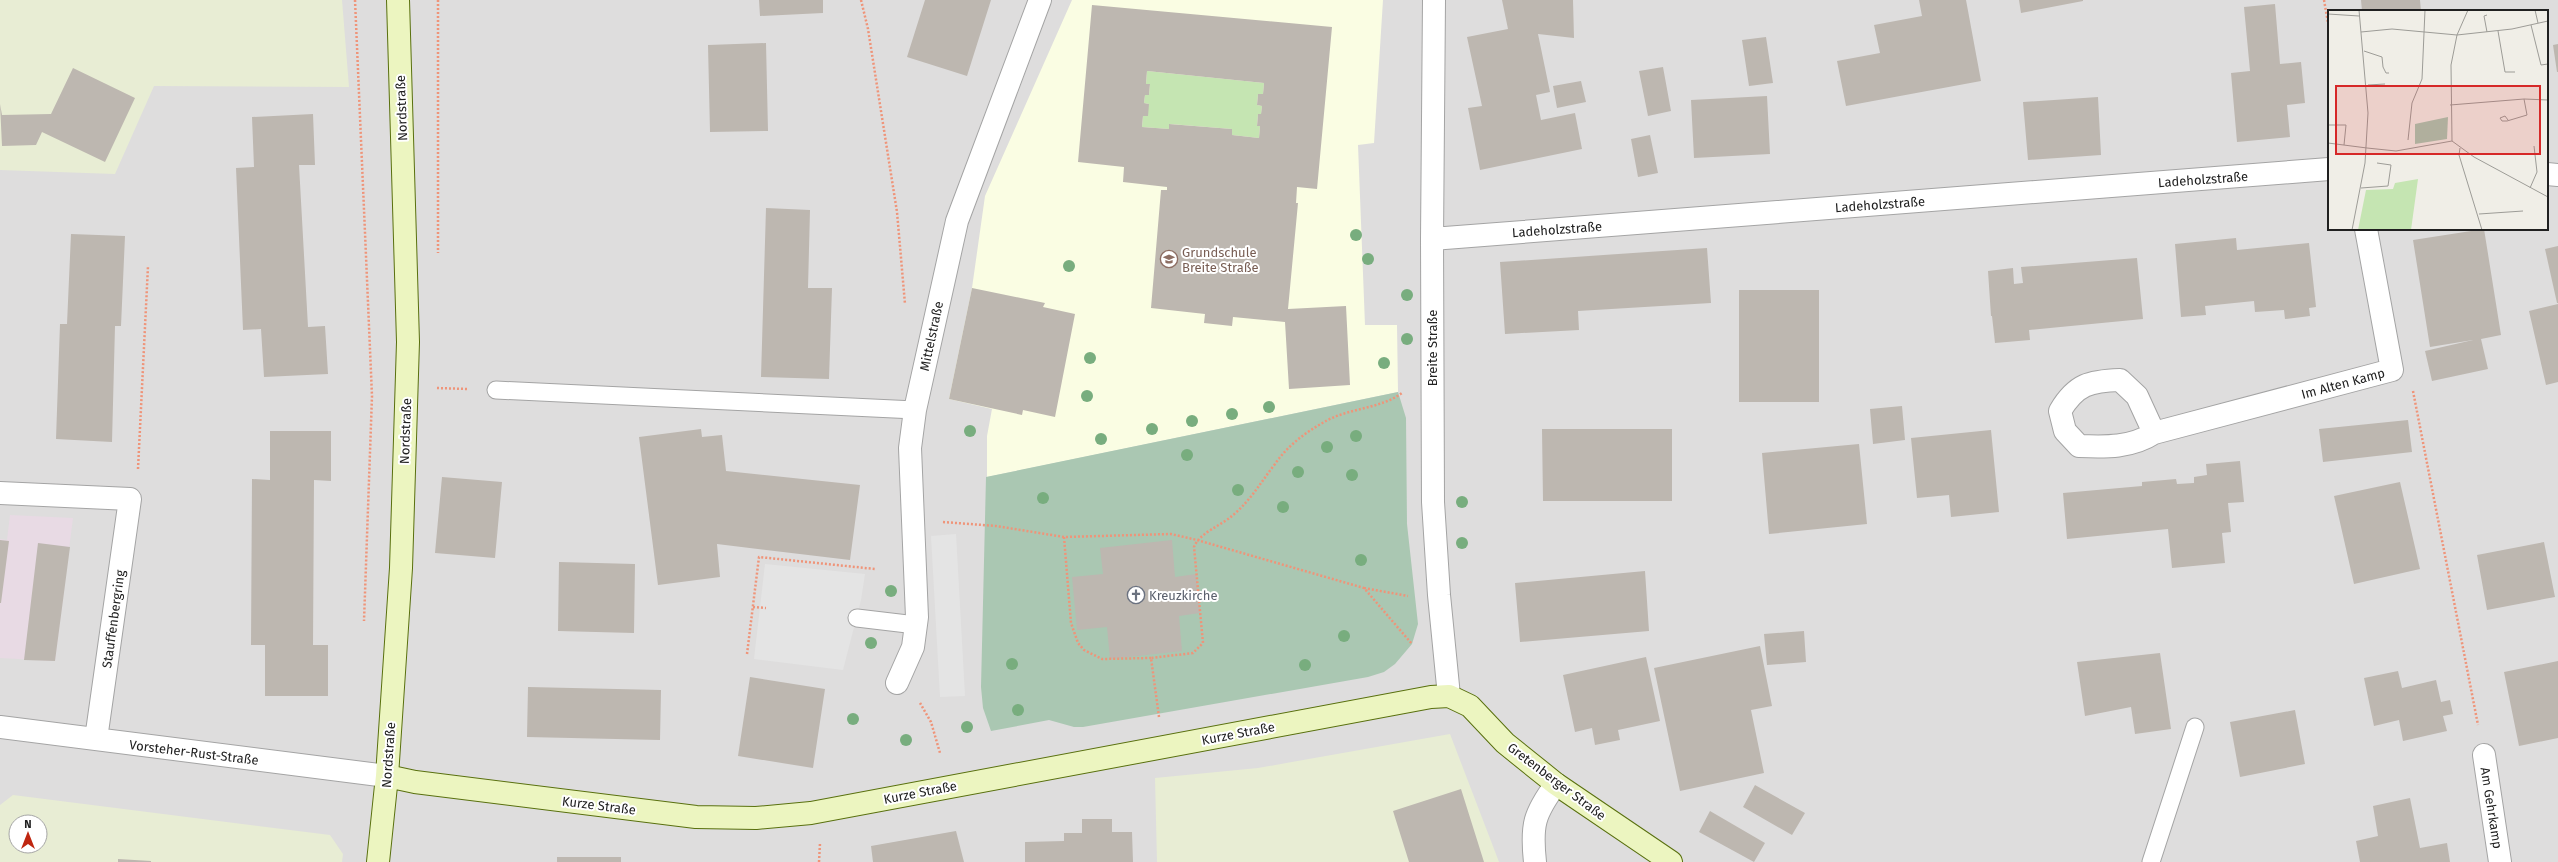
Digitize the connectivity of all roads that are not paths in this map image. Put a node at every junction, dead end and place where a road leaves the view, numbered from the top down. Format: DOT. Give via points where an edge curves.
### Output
graph roads {
  1 [pos="398,0"];
  2 [pos="1040,0"];
  3 [pos="1434,0"];
  4 [pos="2328,169"];
  5 [pos="2548,174"];
  6 [pos="2558,175"];
  7 [pos="2366,230"];
  8 [pos="1432,239"];
  9 [pos="496,390"];
  10 [pos="915,410"];
  11 [pos="2154,432"];
  12 [pos="0,493"];
  13 [pos="857,618"];
  14 [pos="916,625"];
  15 [pos="897,683"];
  16 [pos="1449,696"];
  17 [pos="0,727"];
  18 [pos="2195,727"];
  19 [pos="96,739"];
  20 [pos="2484,755"];
  21 [pos="387,776"];
  22 [pos="1556,784"];
  23 [pos="378,862"];
  24 [pos="1535,862"];
  25 [pos="1671,862"];
  26 [pos="2151,862"];
  27 [pos="2500,862"];
  1 -- 21 [label="main road, Nordstraße" via="408,342 401,568"];
  2 -- 10 [label="street, Mittelstraße" via="957,221"];
  3 -- 8 [label="street, Breite Straße"];
  4 -- 8 [label="street, Ladeholzstraße"];
  5 -- 6 [label="street"];
  7 -- 11 [label="street, Im Alten Kamp" via="2392,370"];
  8 -- 16 [label="street, Breite Straße" via="1433,502"];
  9 -- 10 [label="lane"];
  10 -- 14 [label="street, Mittelstraße" via="910,448 915,520"];
  12 -- 19 [label="street, Stauffenbergring" via="130,499"];
  13 -- 14 [label="lane"];
  14 -- 15 [label="street, Mittelstraße" via="913,647"];
  16 -- 21 [label="main road, Kurze Straße" via="1431,697 811,813 756,818 696,817 415,782"];
  16 -- 22 [label="main road, Gretenberger Straße" via="1470,706 1505,743"];
  17 -- 19 [label="street, Vorsteher-Rust-Straße"];
  18 -- 26 [label="lane"];
  19 -- 21 [label="street, Vorsteher-Rust-Straße"];
  20 -- 27 [label="street, Am Gehrkamp"];
  21 -- 23 [label="main road, Nordstraße"];
  22 -- 24 [label="street" via="1541,805 1532,833"];
  22 -- 25 [label="main road, Gretenberger Straße"];
}
